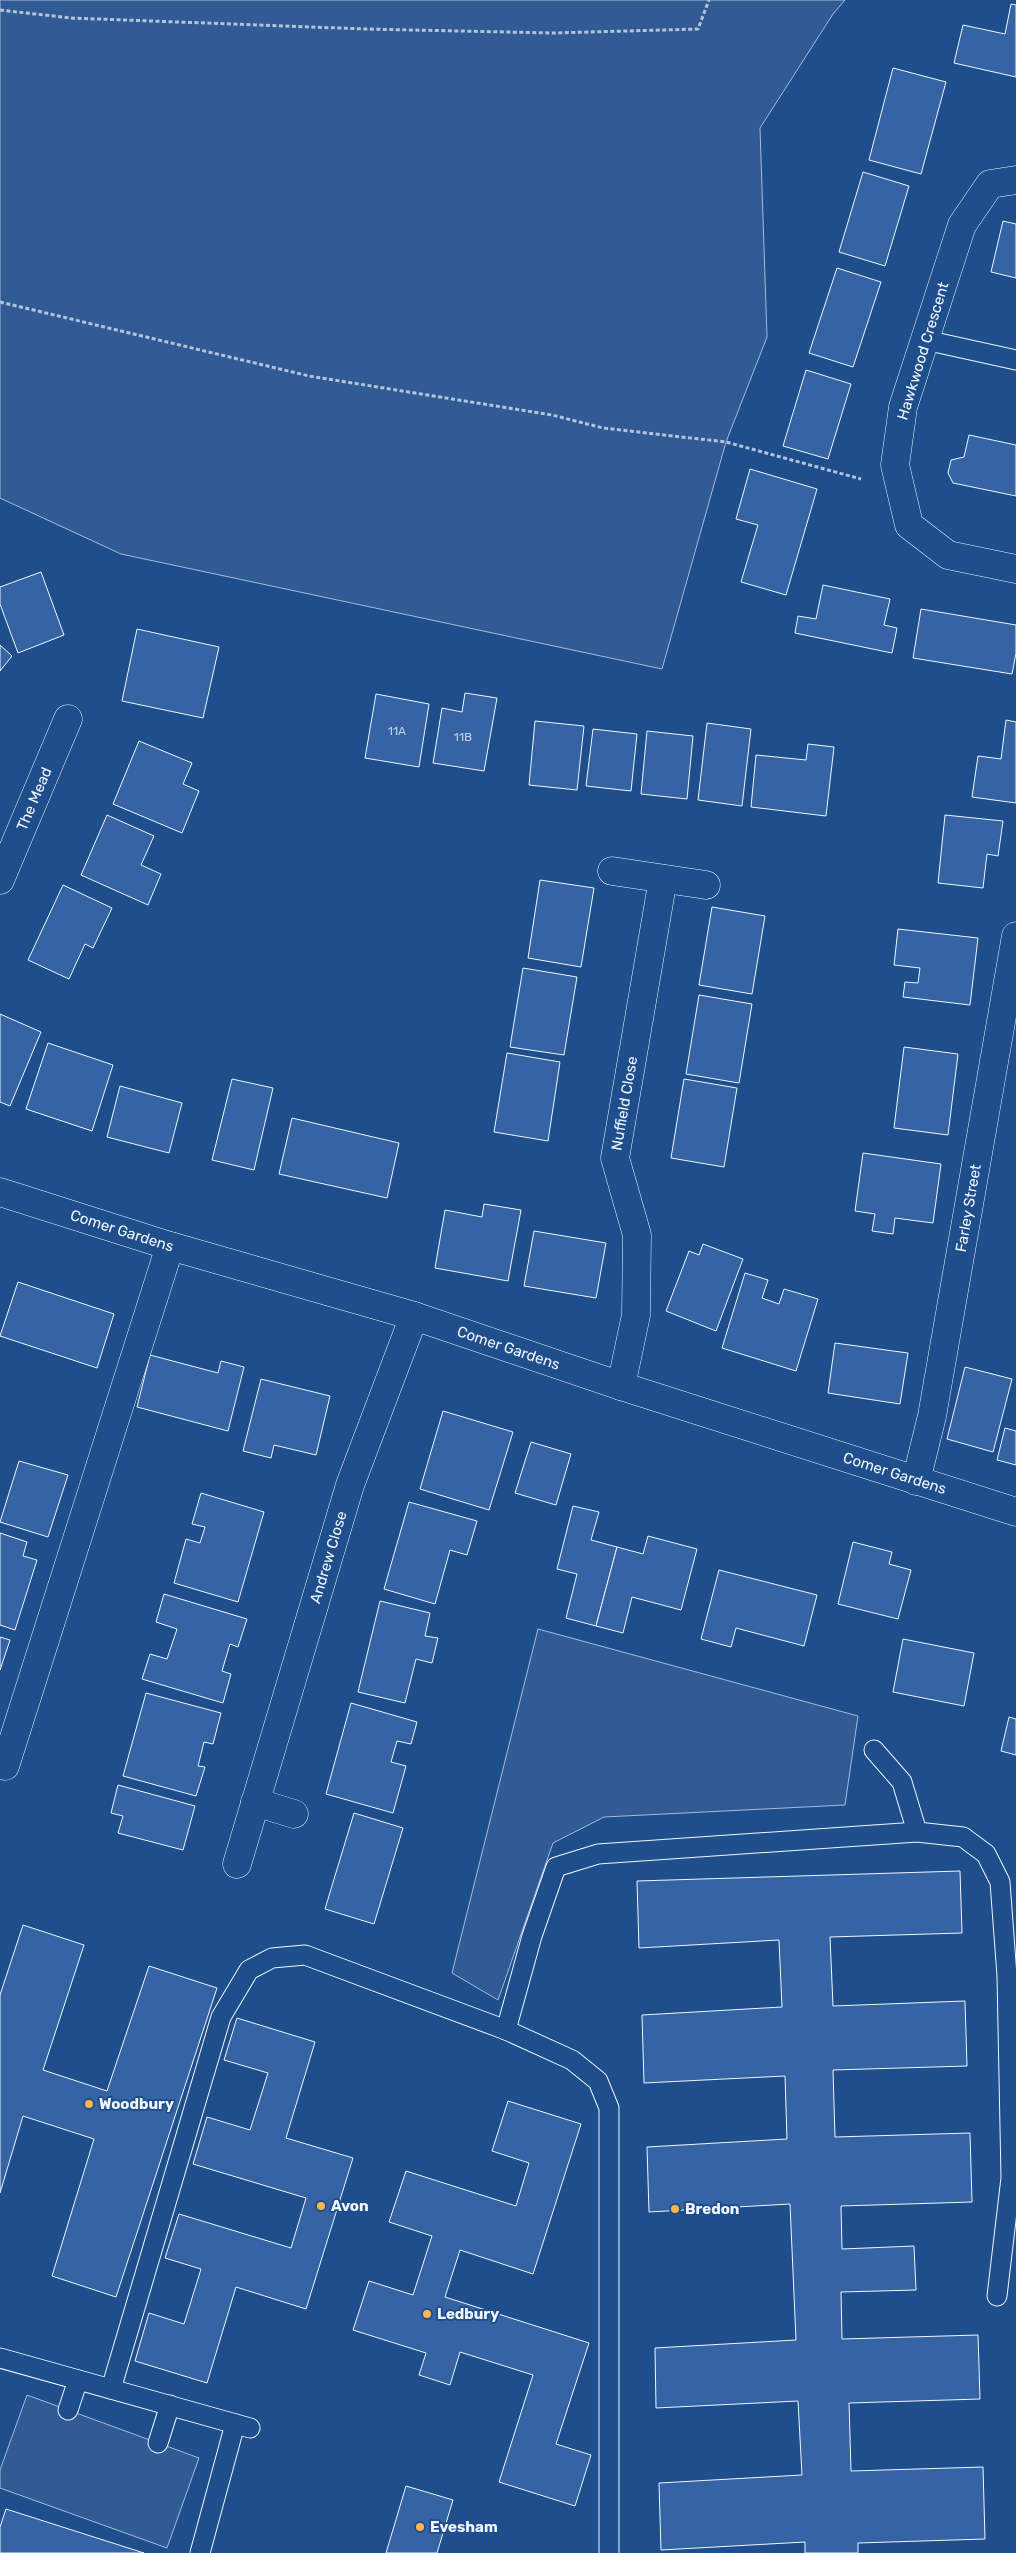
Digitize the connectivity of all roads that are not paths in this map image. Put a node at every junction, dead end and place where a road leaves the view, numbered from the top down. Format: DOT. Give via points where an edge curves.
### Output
graph roads {
  1 [pos="1016,180"];
  2 [pos="925,340"];
  3 [pos="1016,360"];
  4 [pos="1016,569"];
  5 [pos="68,719"];
  6 [pos="612,871"];
  7 [pos="663,879"];
  8 [pos="0,880"];
  9 [pos="706,885"];
  10 [pos="1016,936"];
  11 [pos="0,1192"];
  12 [pos="170,1246"];
  13 [pos="414,1316"];
  14 [pos="622,1386"];
  15 [pos="916,1481"];
  16 [pos="1016,1512"];
  17 [pos="874,1750"];
  18 [pos="5,1766"];
  19 [pos="254,1802"];
  20 [pos="294,1814"];
  21 [pos="917,1832"];
  22 [pos="237,1864"];
  23 [pos="506,2030"];
  24 [pos="997,2296"];
  25 [pos="2,2364"];
  26 [pos="78,2380"];
  27 [pos="111,2389"];
  28 [pos="170,2405"];
  29 [pos="68,2410"];
  30 [pos="158,2443"];
  31 [pos="200,2553"];
  32 [pos="609,2553"];
  1 -- 2 [label="street, Hawkwood Crescent" via="990,184 962,225"];
  2 -- 3 [label="lane"];
  2 -- 4 [label="street, Hawkwood Crescent" via="903,407 895,465 909,525 948,555"];
  5 -- 8 [label="street, The Mead"];
  6 -- 7 [label="street"];
  7 -- 9 [label="street"];
  7 -- 14 [label="street, Nuffield Close" via="615,1158 637,1235 636,1315"];
  10 -- 15 [label="street, Farley Street" via="932,1416"];
  11 -- 12 [label="street, Comer Gardens"];
  12 -- 13 [label="street, Comer Gardens"];
  12 -- 18 [label="street"];
  13 -- 14 [label="street, Comer Gardens"];
  13 -- 19 [label="street, Andrew Close" via="350,1485"];
  14 -- 15 [label="street, Comer Gardens"];
  15 -- 16 [label="street, Comer Gardens"];
  17 -- 21 [label="lane" via="902,1782"];
  19 -- 20 [label="street"];
  19 -- 22 [label="street, Andrew Close"];
  21 -- 23 [label="lane" via="598,1854 556,1867 532,1936"];
  21 -- 24 [label="lane" via="963,1837 986,1854 1000,1882 1007,1976 1011,2178"];
  23 -- 27 [label="lane" via="305,1955 272,1958 249,1970 221,2017"];
  23 -- 32 [label="lane" via="572,2060 598,2081 610,2108"];
  25 -- 26 [label="lane"];
  26 -- 27 [label="lane"];
  26 -- 29 [label="lane"];
  27 -- 28 [label="lane"];
  28 -- 30 [label="lane"];
  28 -- 31 [label="lane" via="243,2426"];
}
